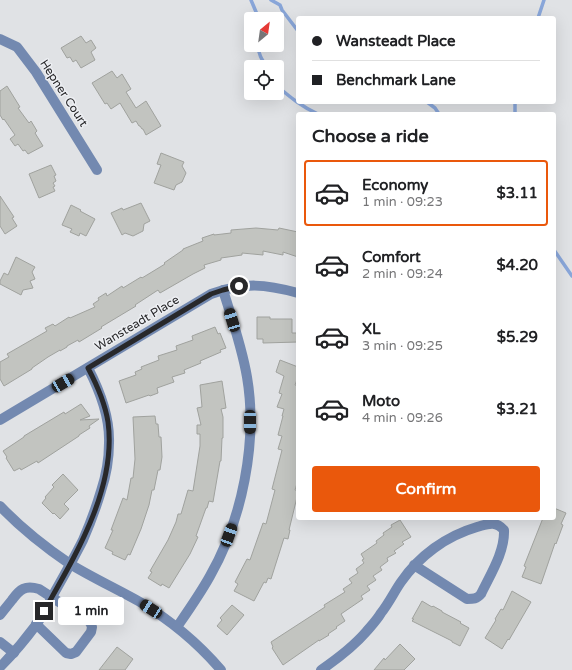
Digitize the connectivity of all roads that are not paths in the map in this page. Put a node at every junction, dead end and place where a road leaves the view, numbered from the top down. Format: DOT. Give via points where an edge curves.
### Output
graph roads {
  1 [pos="0,39"];
  2 [pos="97,170"];
  3 [pos="223,290"];
  4 [pos="296,292"];
  5 [pos="88,368"];
  6 [pos="0,420"];
  7 [pos="0,506"];
  8 [pos="70,564"];
  9 [pos="414,565"];
  10 [pos="52,597"];
  11 [pos="0,615"];
  12 [pos="36,624"];
  13 [pos="177,627"];
  14 [pos="0,642"];
  15 [pos="14,653"];
  16 [pos="0,667"];
  17 [pos="220,670"];
  18 [pos="321,670"];
  1 -- 2 [label="street, Hepner Court" via="17,47 36,72"];
  3 -- 4 [label="street, Wansteadt Place" via="257,285"];
  3 -- 5 [label="street, Wansteadt Place" via="211,294"];
  3 -- 13 [label="street" via="247,378 250,429 247,463 237,510 224,547 211,575"];
  5 -- 6 [label="street, Wansteadt Place"];
  5 -- 8 [label="street" via="103,402 108,422 109,457 95,511"];
  7 -- 8 [label="street" via="31,536"];
  8 -- 10 [label="street"];
  8 -- 13 [label="street" via="139,602"];
  9 -- 9 [label="street" via="467,599 473,599 481,594 502,549 504,530 491,523 469,530 432,549"];
  9 -- 18 [label="street" via="365,634"];
  10 -- 11 [label="street" via="39,589 25,588 18,591"];
  10 -- 12 [label="street"];
  10 -- 12 [label="street" via="90,622 91,632 76,652 71,654 66,653"];
  12 -- 15 [label="street"];
  13 -- 17 [label="street"];
  14 -- 15 [label="street"];
  15 -- 16 [label="street"];
}
